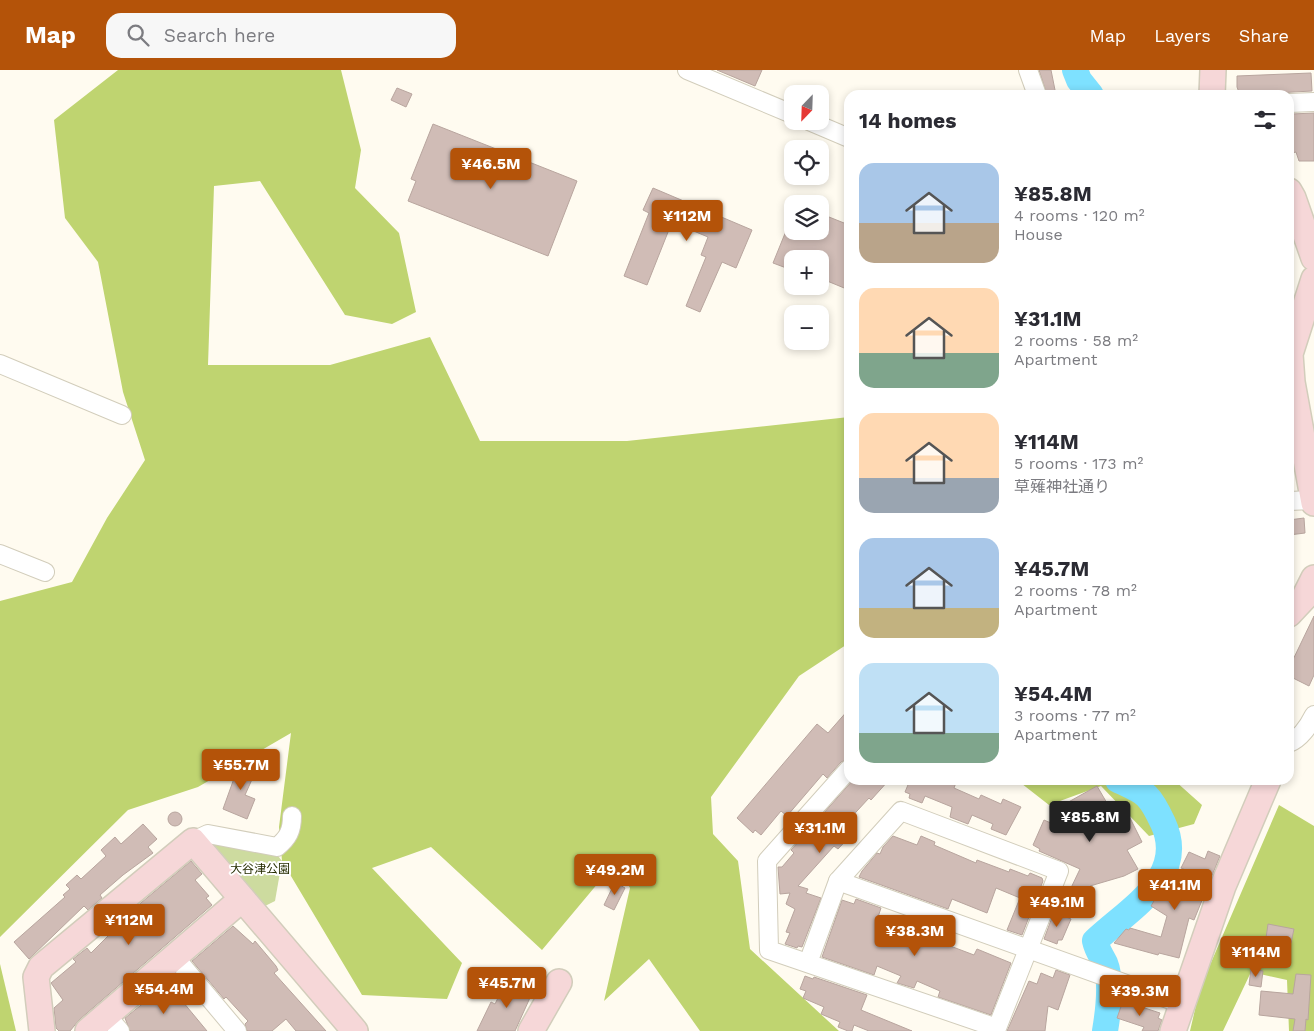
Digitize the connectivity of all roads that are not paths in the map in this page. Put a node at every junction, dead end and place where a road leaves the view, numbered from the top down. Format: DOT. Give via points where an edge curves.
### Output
graph roads {
  1 [pos="687,70"];
  2 [pos="1028,70"];
  3 [pos="1213,70"];
  4 [pos="1035,90"];
  5 [pos="1212,90"];
  6 [pos="1314,102"];
  7 [pos="1294,103"];
  8 [pos="784,111"];
  9 [pos="829,130"];
  10 [pos="844,136"];
  11 [pos="1294,198"];
  12 [pos="1314,258"];
  13 [pos="1314,279"];
  14 [pos="1294,342"];
  15 [pos="0,364"];
  16 [pos="1294,393"];
  17 [pos="122,415"];
  18 [pos="1294,501"];
  19 [pos="1314,501"];
  20 [pos="0,554"];
  21 [pos="45,572"];
  22 [pos="1314,578"];
  23 [pos="1294,609"];
  24 [pos="1314,715"];
  25 [pos="1294,741"];
  26 [pos="844,775"];
  27 [pos="1266,785"];
  28 [pos="292,816"];
  29 [pos="192,841"];
  30 [pos="838,881"];
  31 [pos="242,899"];
  32 [pos="1030,950"];
  33 [pos="174,956"];
  34 [pos="808,963"];
  35 [pos="559,982"];
  36 [pos="1182,1004"];
  37 [pos="105,1026"];
  38 [pos="42,1031"];
  39 [pos="237,1031"];
  40 [pos="355,1031"];
  41 [pos="531,1031"];
  42 [pos="1173,1031"];
  1 -- 8 [label="street"];
  2 -- 4 [label="street"];
  3 -- 5 [label="street"];
  6 -- 7 [label="street"];
  9 -- 10 [label="street"];
  11 -- 12 [label="street"];
  13 -- 14 [label="street"];
  15 -- 17 [label="street"];
  16 -- 19 [label="street"];
  18 -- 19 [label="street"];
  20 -- 21 [label="street"];
  22 -- 23 [label="street" via="1304,598"];
  24 -- 25 [label="street"];
  26 -- 34 [label="street" via="767,861 769,950"];
  27 -- 36 [label="street" via="1223,886"];
  28 -- 29 [label="street" via="292,828 286,840 277,847 208,834"];
  29 -- 31 [label="street"];
  29 -- 38 [label="street" via="41,967 36,977"];
  30 -- 32 [label="street"];
  30 -- 32 [label="street" via="901,811 1059,870"];
  30 -- 34 [label="street"];
  31 -- 33 [label="street"];
  31 -- 40 [label="street"];
  32 -- 34 [label="street" via="997,1028"];
  32 -- 36 [label="street"];
  33 -- 37 [label="street"];
  33 -- 39 [label="street"];
  35 -- 41 [label="street"];
  36 -- 42 [label="street"];
}
